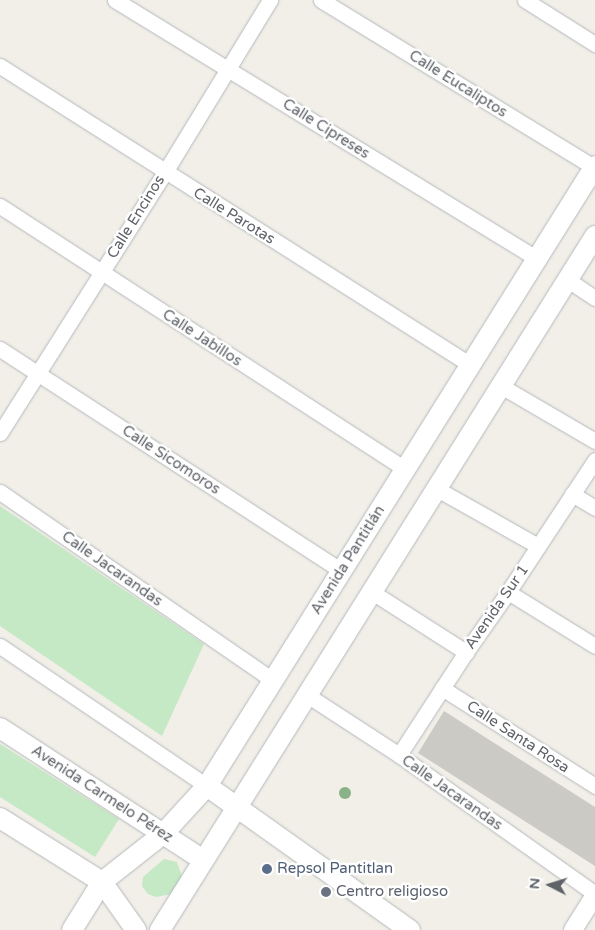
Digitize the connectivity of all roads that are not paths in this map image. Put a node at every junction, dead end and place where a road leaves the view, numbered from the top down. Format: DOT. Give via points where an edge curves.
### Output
graph roads {
  1 [pos="115,0"];
  2 [pos="270,0"];
  3 [pos="322,0"];
  4 [pos="525,0"];
  5 [pos="595,44"];
  6 [pos="0,66"];
  7 [pos="227,68"];
  8 [pos="595,167"];
  9 [pos="165,172"];
  10 [pos="0,206"];
  11 [pos="595,236"];
  12 [pos="537,259"];
  13 [pos="101,273"];
  14 [pos="568,280"];
  15 [pos="595,298"];
  16 [pos="0,349"];
  17 [pos="469,364"];
  18 [pos="38,374"];
  19 [pos="501,386"];
  20 [pos="0,433"];
  21 [pos="595,441"];
  22 [pos="595,460"];
  23 [pos="405,469"];
  24 [pos="437,489"];
  25 [pos="0,492"];
  26 [pos="572,494"];
  27 [pos="595,508"];
  28 [pos="538,546"];
  29 [pos="342,571"];
  30 [pos="372,592"];
  31 [pos="508,592"];
  32 [pos="0,646"];
  33 [pos="595,646"];
  34 [pos="466,652"];
  35 [pos="273,680"];
  36 [pos="442,688"];
  37 [pos="307,695"];
  38 [pos="0,728"];
  39 [pos="399,755"];
  40 [pos="207,786"];
  41 [pos="595,786"];
  42 [pos="237,807"];
  43 [pos="0,818"];
  44 [pos="163,834"];
  45 [pos="203,860"];
  46 [pos="102,882"];
  47 [pos="595,894"];
  48 [pos="72,930"];
  49 [pos="136,930"];
  50 [pos="160,930"];
  51 [pos="410,930"];
  52 [pos="573,930"];
  1 -- 7 [label="street, Calle Cipreses"];
  2 -- 7 [label="street, Calle Encinos"];
  3 -- 8 [label="street, Calle Eucaliptos"];
  4 -- 5 [label="street"];
  6 -- 9 [label="street, Calle Parotas"];
  7 -- 9 [label="street, Calle Encinos"];
  7 -- 12 [label="street, Calle Cipreses"];
  8 -- 12 [label="main road, Avenida Pantitlán"];
  9 -- 13 [label="street, Calle Encinos"];
  9 -- 17 [label="street, Calle Parotas"];
  10 -- 13 [label="street, Calle Jabillos"];
  11 -- 14 [label="main road"];
  12 -- 17 [label="main road, Avenida Pantitlán"];
  13 -- 18 [label="street, Calle Encinos"];
  13 -- 23 [label="street, Calle Jabillos"];
  14 -- 15 [label="street"];
  14 -- 19 [label="main road"];
  16 -- 18 [label="street, Calle Sicomoros"];
  17 -- 23 [label="main road, Avenida Pantitlán"];
  18 -- 20 [label="street, Calle Encinos"];
  18 -- 29 [label="street, Calle Sicomoros"];
  19 -- 21 [label="street"];
  19 -- 24 [label="main road"];
  22 -- 26 [label="street, Avenida Sur 1"];
  23 -- 29 [label="main road, Avenida Pantitlán"];
  24 -- 28 [label="street"];
  24 -- 30 [label="main road"];
  25 -- 35 [label="street, Calle Jacarandas"];
  26 -- 27 [label="street"];
  26 -- 28 [label="street, Avenida Sur 1"];
  28 -- 31 [label="street, Avenida Sur 1"];
  29 -- 35 [label="main road, Avenida Pantitlán"];
  30 -- 34 [label="street"];
  30 -- 37 [label="main road"];
  31 -- 33 [label="street"];
  31 -- 34 [label="street, Avenida Sur 1"];
  32 -- 40 [label="street"];
  34 -- 36 [label="street, Avenida Sur 1"];
  35 -- 40 [label="main road, Avenida Pantitlán"];
  36 -- 39 [label="street, Avenida Sur 1"];
  36 -- 41 [label="street, Calle Santa Rosa"];
  37 -- 39 [label="street, Calle Jacarandas"];
  37 -- 42 [label="main road"];
  38 -- 44 [label="main road, Avenida Carmelo Pérez"];
  39 -- 47 [label="street, Calle Jacarandas"];
  40 -- 42 [label="main road"];
  40 -- 44 [label="main road, Avenida Pantitlán"];
  42 -- 45 [label="main road"];
  42 -- 51 [label="main road"];
  43 -- 46 [label="main road"];
  44 -- 45 [label="main road, Avenida Carmelo Pérez"];
  44 -- 46 [label="main road, Avenida Pantitlán"];
  45 -- 50 [label="main road"];
  46 -- 48 [label="main road, Avenida Pantitlán"];
  46 -- 49 [label="main road"];
  47 -- 52 [label="street"];
}
